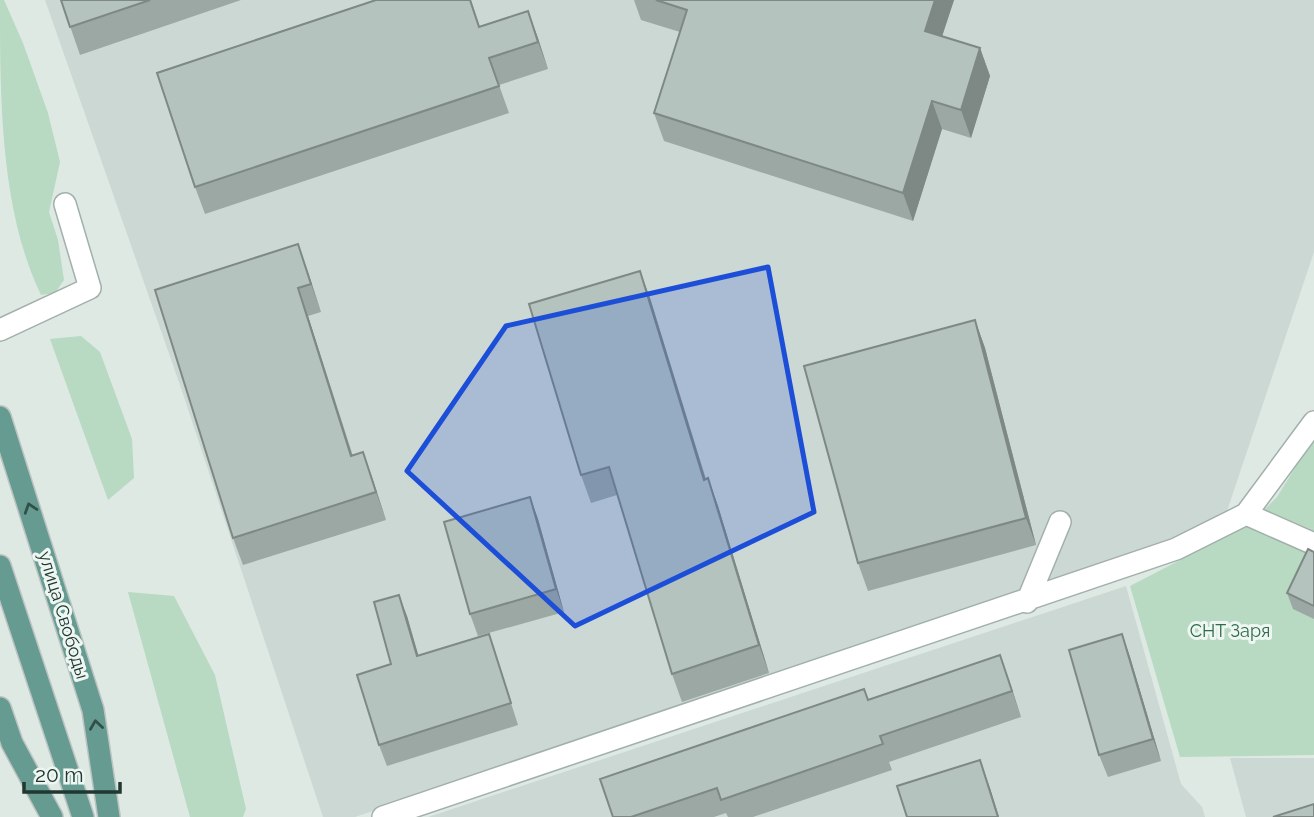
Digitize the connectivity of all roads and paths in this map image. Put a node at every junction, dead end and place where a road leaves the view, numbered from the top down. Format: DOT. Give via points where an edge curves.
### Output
graph roads {
  1 [pos="65,204"];
  2 [pos="0,330"];
  3 [pos="0,417"];
  4 [pos="1314,422"];
  5 [pos="1246,514"];
  6 [pos="1060,522"];
  7 [pos="1314,544"];
  8 [pos="0,566"];
  9 [pos="1027,602"];
  10 [pos="0,708"];
  11 [pos="52,817"];
  12 [pos="83,817"];
  13 [pos="109,817"];
  14 [pos="383,817"];
  1 -- 2 [label="street" via="90,288"];
  13 -- 3 [label="main road, улица Свободы, one-way" via="93,710"];
  4 -- 5 [label="street"];
  5 -- 7 [label="street"];
  5 -- 9 [label="street" via="1176,549"];
  6 -- 9 [label="street"];
  8 -- 12 [label="main road"];
  9 -- 14 [label="street"];
  10 -- 11 [label="main road" via="12,743"];
}
